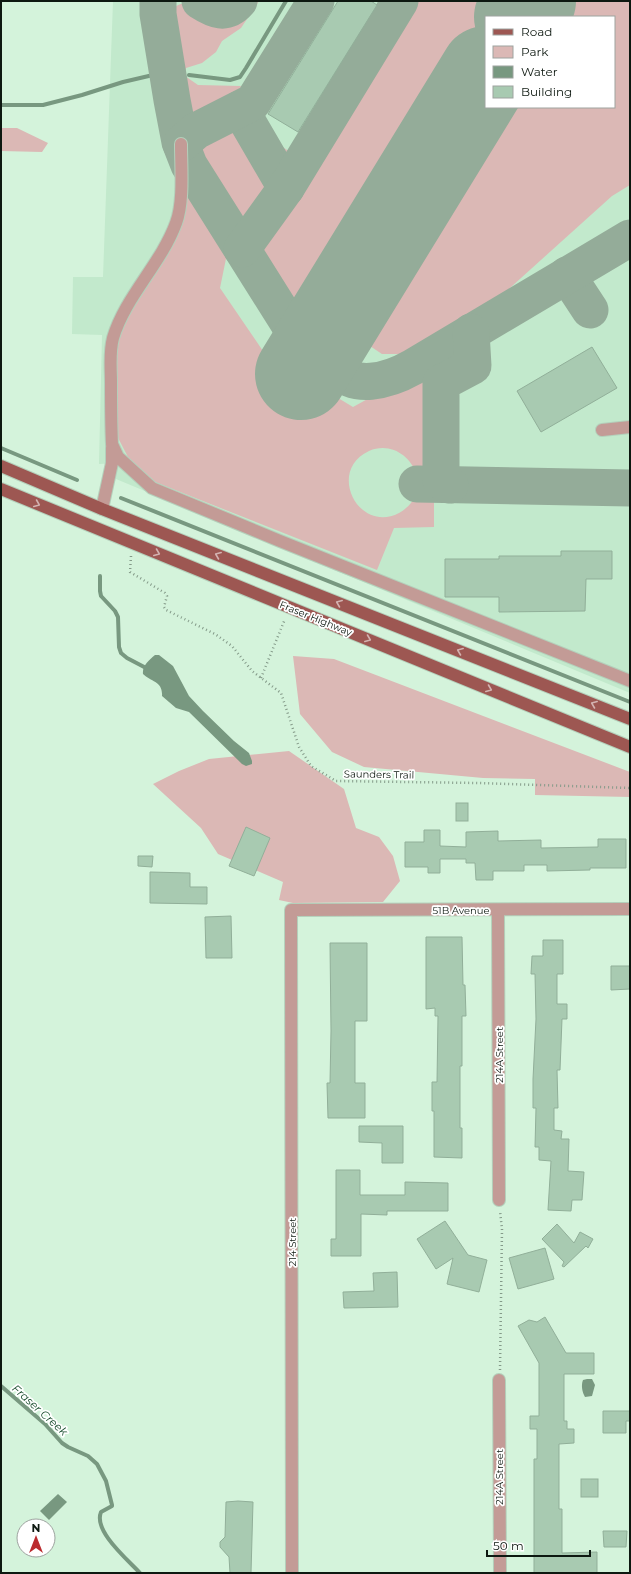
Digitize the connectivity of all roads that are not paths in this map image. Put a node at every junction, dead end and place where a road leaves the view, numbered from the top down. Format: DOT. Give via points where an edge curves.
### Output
graph roads {
  1 [pos="181,144"];
  2 [pos="630,427"];
  3 [pos="602,430"];
  4 [pos="112,444"];
  5 [pos="1,466"];
  6 [pos="1,489"];
  7 [pos="102,509"];
  8 [pos="630,681"];
  9 [pos="630,719"];
  10 [pos="630,747"];
  11 [pos="630,909"];
  12 [pos="291,910"];
  13 [pos="498,910"];
  14 [pos="499,1200"];
  15 [pos="498,1380"];
  16 [pos="292,1573"];
  17 [pos="500,1573"];
  1 -- 4 [label="street" via="180,207 177,222 153,268 128,305 113,338 110,352"];
  2 -- 3 [label="street"];
  4 -- 7 [label="street" via="112,463"];
  4 -- 8 [label="street" via="118,457 152,488"];
  5 -- 7 [label="main road"];
  6 -- 10 [label="main road, Fraser Highway, one-way"];
  9 -- 7 [label="main road, one-way"];
  11 -- 13 [label="street, 51B Avenue"];
  12 -- 13 [label="street, 51B Avenue"];
  12 -- 16 [label="street, 214 Street"];
  13 -- 14 [label="street, 214A Street"];
  15 -- 17 [label="street, 214A Street"];
}
